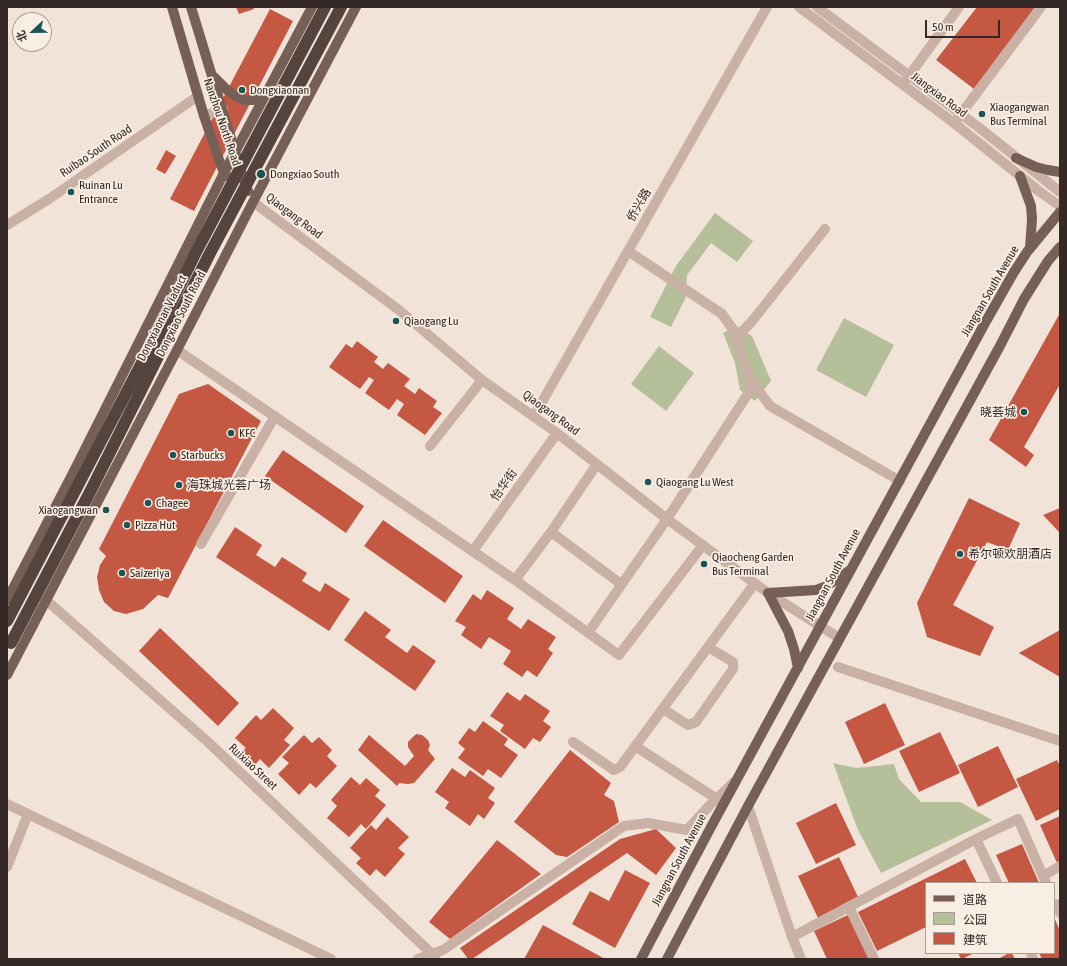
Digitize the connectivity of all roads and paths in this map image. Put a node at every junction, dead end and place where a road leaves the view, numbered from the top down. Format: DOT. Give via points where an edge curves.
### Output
graph roads {
  1 [pos="172,7"];
  2 [pos="191,7"];
  3 [pos="312,7"];
  4 [pos="325,7"];
  5 [pos="341,7"];
  6 [pos="356,7"];
  7 [pos="767,7"];
  8 [pos="799,7"];
  9 [pos="817,7"];
  10 [pos="959,7"];
  11 [pos="1041,7"];
  12 [pos="278,71"];
  13 [pos="212,75"];
  14 [pos="906,80"];
  15 [pos="267,92"];
  16 [pos="310,92"];
  17 [pos="198,96"];
  18 [pos="223,109"];
  19 [pos="961,114"];
  20 [pos="204,116"];
  21 [pos="954,123"];
  22 [pos="235,152"];
  23 [pos="1016,158"];
  24 [pos="1060,172"];
  25 [pos="224,173"];
  26 [pos="1020,176"];
  27 [pos="1060,192"];
  28 [pos="253,202"];
  29 [pos="1060,206"];
  30 [pos="1060,212"];
  31 [pos="7,225"];
  32 [pos="825,229"];
  33 [pos="1060,247"];
  34 [pos="1030,248"];
  35 [pos="628,250"];
  36 [pos="738,345"];
  37 [pos="178,350"];
  38 [pos="750,379"];
  39 [pos="482,380"];
  40 [pos="275,416"];
  41 [pos="534,416"];
  42 [pos="557,433"];
  43 [pos="430,446"];
  44 [pos="597,464"];
  45 [pos="900,481"];
  46 [pos="667,519"];
  47 [pos="551,532"];
  48 [pos="201,544"];
  49 [pos="703,544"];
  50 [pos="473,551"];
  51 [pos="852,569"];
  52 [pos="515,580"];
  53 [pos="755,583"];
  54 [pos="621,584"];
  55 [pos="768,593"];
  56 [pos="7,600"];
  57 [pos="46,600"];
  58 [pos="7,621"];
  59 [pos="820,626"];
  60 [pos="588,632"];
  61 [pos="839,638"];
  62 [pos="11,642"];
  63 [pos="708,647"];
  64 [pos="838,667"];
  65 [pos="798,668"];
  66 [pos="7,675"];
  67 [pos="663,709"];
  68 [pos="1060,741"];
  69 [pos="573,742"];
  70 [pos="635,746"];
  71 [pos="736,781"];
  72 [pos="717,799"];
  73 [pos="7,804"];
  74 [pos="748,806"];
  75 [pos="28,814"];
  76 [pos="976,839"];
  77 [pos="1060,866"];
  78 [pos="7,867"];
  79 [pos="1045,879"];
  80 [pos="997,882"];
  81 [pos="849,907"];
  82 [pos="792,937"];
  83 [pos="433,956"];
  84 [pos="331,959"];
  85 [pos="418,959"];
  86 [pos="641,959"];
  87 [pos="667,959"];
  88 [pos="801,959"];
  89 [pos="874,959"];
  1 -- 17 [label="main road, Nanzhou North Road"];
  2 -- 13 [label="main road, Nanzhou North Road"];
  3 -- 12 [label="main road, Dongxiao South Road"];
  4 -- 58 [label="highway, Dongxiaonan Viaduct, bridge"];
  5 -- 62 [label="highway, Dongxiaonan Viaduct, bridge" via="209,255 90,492"];
  6 -- 16 [label="main road, Dongxiao South Road"];
  7 -- 35 [label="street, 侨兴路"];
  8 -- 14 [label="street, Jiangxiao Road"];
  9 -- 14 [label="street, Jiangxiao Road"];
  10 -- 14 [label="street"];
  11 -- 19 [label="street"];
  12 -- 15 [label="main road, Dongxiao South Road"];
  12 -- 16 [label="main road" via="289,84"];
  13 -- 15 [label="main road" via="227,90 245,100 253,100"];
  13 -- 18 [label="main road, Nanzhou North Road"];
  14 -- 19 [label="street, Jiangxiao Road"];
  14 -- 21 [label="street, Jiangxiao Road"];
  15 -- 22 [label="main road, Dongxiao South Road"];
  16 -- 28 [label="main road, Dongxiao South Road"];
  17 -- 20 [label="main road, Nanzhou North Road"];
  17 -- 31 [label="street, Ruibao South Road"];
  18 -- 20 [label="street"];
  18 -- 22 [label="main road, Nanzhou North Road"];
  19 -- 21 [label="street"];
  19 -- 23 [label="street, Jiangxiao Road"];
  20 -- 25 [label="main road, Nanzhou North Road"];
  21 -- 26 [label="street, Jiangxiao Road"];
  22 -- 25 [label="main road, Dongxiao South Road"];
  22 -- 28 [label="main road, Nanzhou North Road"];
  23 -- 24 [label="main road" via="1036,167"];
  23 -- 27 [label="street, Jiangxiao Road"];
  25 -- 28 [label="main road, Nanzhou North Road"];
  25 -- 56 [label="main road, Dongxiao South Road"];
  26 -- 29 [label="street, Jiangxiao Road"];
  26 -- 34 [label="main road" via="1031,206"];
  28 -- 37 [label="main road, Dongxiao South Road"];
  28 -- 39 [label="street, Qiaogang Road" via="399,310"];
  30 -- 34 [label="main road, Jiangnan South Avenue"];
  32 -- 36 [label="street" via="742,332"];
  33 -- 61 [label="main road" via="1024,299"];
  34 -- 45 [label="main road, Jiangnan South Avenue" via="998,298"];
  35 -- 36 [label="street" via="722,314 732,328"];
  35 -- 41 [label="street, 侨兴路"];
  36 -- 38 [label="street"];
  37 -- 40 [label="street"];
  37 -- 57 [label="main road, Dongxiao South Road"];
  38 -- 45 [label="street" via="770,406"];
  38 -- 46 [label="street" via="749,392"];
  39 -- 41 [label="street, Qiaogang Road"];
  39 -- 43 [label="street"];
  40 -- 48 [label="street"];
  40 -- 50 [label="street"];
  41 -- 42 [label="street, Qiaogang Road"];
  42 -- 44 [label="street, Qiaogang Road"];
  42 -- 50 [label="street, 怡华街"];
  44 -- 46 [label="street, Qiaogang Road"];
  44 -- 47 [label="street"];
  45 -- 51 [label="main road, Jiangnan South Avenue"];
  46 -- 49 [label="street, Qiaogang Road"];
  46 -- 54 [label="street"];
  47 -- 52 [label="street"];
  47 -- 54 [label="street"];
  49 -- 53 [label="street, Qiaogang Road"];
  49 -- 60 [label="street" via="619,655"];
  50 -- 52 [label="street"];
  51 -- 55 [label="main road" via="827,586 816,590"];
  51 -- 59 [label="main road, Jiangnan South Avenue"];
  52 -- 60 [label="street"];
  53 -- 55 [label="street, Qiaogang Road"];
  53 -- 63 [label="street"];
  54 -- 60 [label="street"];
  55 -- 59 [label="street, Qiaogang Road"];
  55 -- 65 [label="main road" via="788,631"];
  57 -- 66 [label="main road, Dongxiao South Road"];
  57 -- 83 [label="street, Ruixiao Street" via="208,742"];
  59 -- 61 [label="street, Qiaogang Road"];
  59 -- 65 [label="main road, Jiangnan South Avenue"];
  61 -- 74 [label="main road"];
  63 -- 67 [label="street"];
  63 -- 67 [label="street" via="733,662 733,669 696,722 688,725"];
  64 -- 68 [label="street"];
  65 -- 71 [label="main road, Jiangnan South Avenue"];
  67 -- 70 [label="street"];
  69 -- 70 [label="street" via="614,770 620,767"];
  70 -- 72 [label="street"];
  71 -- 72 [label="street"];
  71 -- 86 [label="main road, Jiangnan South Avenue"];
  72 -- 83 [label="street" via="687,830 648,823 624,826"];
  73 -- 75 [label="street"];
  74 -- 82 [label="street"];
  74 -- 87 [label="main road"];
  75 -- 78 [label="street"];
  75 -- 84 [label="street"];
  76 -- 79 [label="street" via="1018,819"];
  76 -- 80 [label="street"];
  76 -- 81 [label="street"];
  77 -- 79 [label="street"];
  81 -- 82 [label="street"];
  81 -- 89 [label="street"];
  82 -- 88 [label="street"];
  83 -- 85 [label="street"];
}
